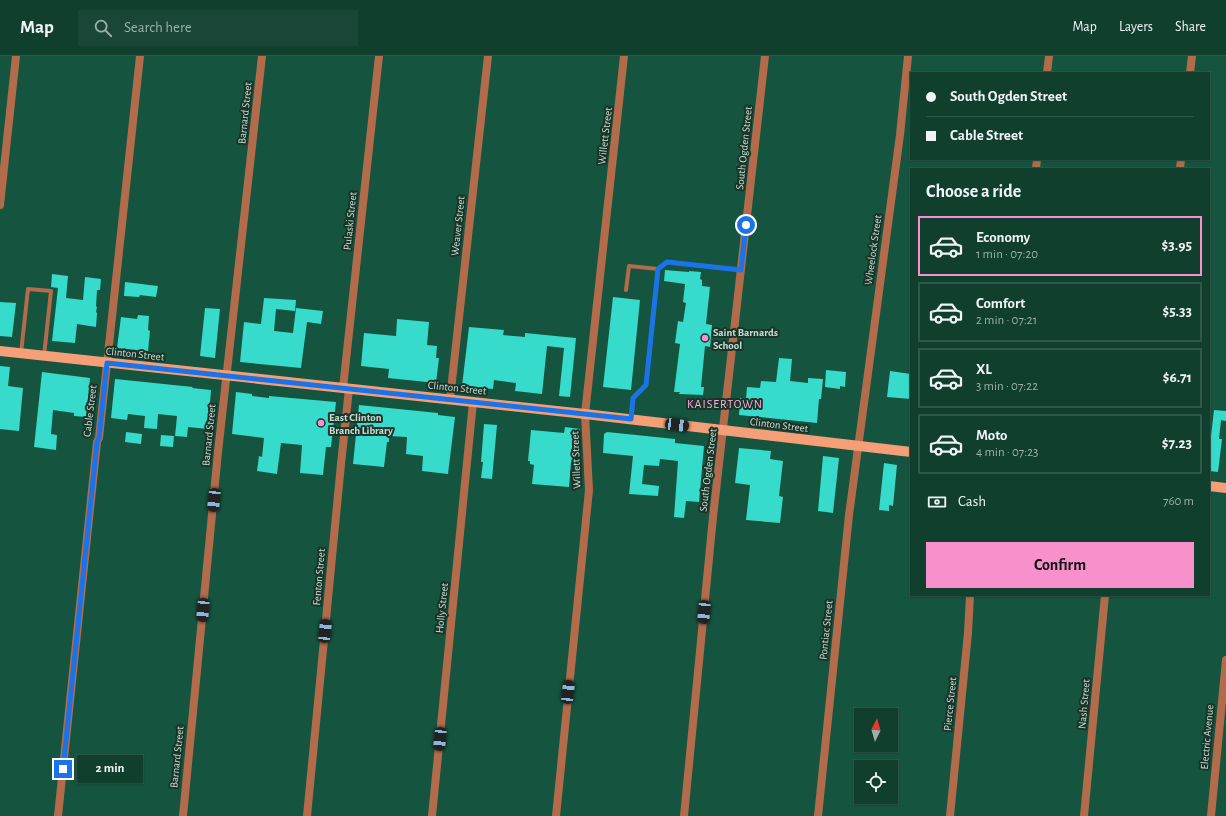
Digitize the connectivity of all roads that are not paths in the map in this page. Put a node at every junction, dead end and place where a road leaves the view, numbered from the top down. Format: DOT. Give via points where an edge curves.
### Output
graph roads {
  1 [pos="16,56"];
  2 [pos="140,56"];
  3 [pos="262,56"];
  4 [pos="379,56"];
  5 [pos="488,56"];
  6 [pos="624,56"];
  7 [pos="765,56"];
  8 [pos="908,56"];
  9 [pos="1049,56"];
  10 [pos="1192,56"];
  11 [pos="1047,72"];
  12 [pos="1190,72"];
  13 [pos="0,205"];
  14 [pos="658,269"];
  15 [pos="741,270"];
  16 [pos="626,290"];
  17 [pos="0,351"];
  18 [pos="21,353"];
  19 [pos="44,356"];
  20 [pos="107,363"];
  21 [pos="227,376"];
  22 [pos="346,388"];
  23 [pos="450,399"];
  24 [pos="473,402"];
  25 [pos="585,414"];
  26 [pos="631,419"];
  27 [pos="724,430"];
  28 [pos="858,447"];
  29 [pos="910,452"];
  30 [pos="1210,486"];
  31 [pos="1226,488"];
  32 [pos="970,596"];
  33 [pos="1105,596"];
  34 [pos="1226,660"];
  35 [pos="58,816"];
  36 [pos="182,816"];
  37 [pos="307,816"];
  38 [pos="432,816"];
  39 [pos="556,816"];
  40 [pos="684,816"];
  41 [pos="818,816"];
  42 [pos="950,816"];
  43 [pos="1084,816"];
  44 [pos="1211,816"];
  1 -- 13 [label="street"];
  2 -- 20 [label="street, Cable Street"];
  3 -- 21 [label="street, Barnard Street"];
  4 -- 22 [label="street, Pulaski Street"];
  5 -- 23 [label="street, Weaver Street"];
  6 -- 25 [label="street, Willett Street"];
  7 -- 15 [label="street, South Ogden Street"];
  8 -- 28 [label="street, Wheelock Street" via="900,135"];
  9 -- 11 [label="street"];
  10 -- 12 [label="street"];
  14 -- 15 [label="lane" via="667,262"];
  14 -- 16 [label="lane" via="629,266"];
  14 -- 26 [label="lane" via="646,385 633,398"];
  15 -- 27 [label="street, South Ogden Street"];
  17 -- 18 [label="main road, Clinton Street"];
  18 -- 19 [label="main road, Clinton Street"];
  18 -- 19 [label="lane" via="28,289 51,291"];
  19 -- 20 [label="main road, Clinton Street"];
  20 -- 21 [label="main road, Clinton Street"];
  20 -- 35 [label="street, Cable Street"];
  21 -- 22 [label="main road, Clinton Street"];
  21 -- 36 [label="street, Barnard Street"];
  22 -- 23 [label="main road, Clinton Street"];
  22 -- 37 [label="street, Fenton Street"];
  23 -- 24 [label="main road, Clinton Street"];
  24 -- 25 [label="main road, Clinton Street"];
  24 -- 38 [label="street, Holly Street"];
  25 -- 26 [label="main road, Clinton Street"];
  25 -- 39 [label="street, Willett Street" via="589,490"];
  26 -- 27 [label="main road, Clinton Street"];
  27 -- 28 [label="main road, Clinton Street"];
  27 -- 40 [label="street, South Ogden Street"];
  28 -- 29 [label="main road, Clinton Street"];
  28 -- 41 [label="street, Pontiac Street"];
  30 -- 31 [label="main road"];
  32 -- 42 [label="street, Pierce Street"];
  33 -- 43 [label="street, Nash Street"];
  34 -- 44 [label="street, Electric Avenue"];
}
